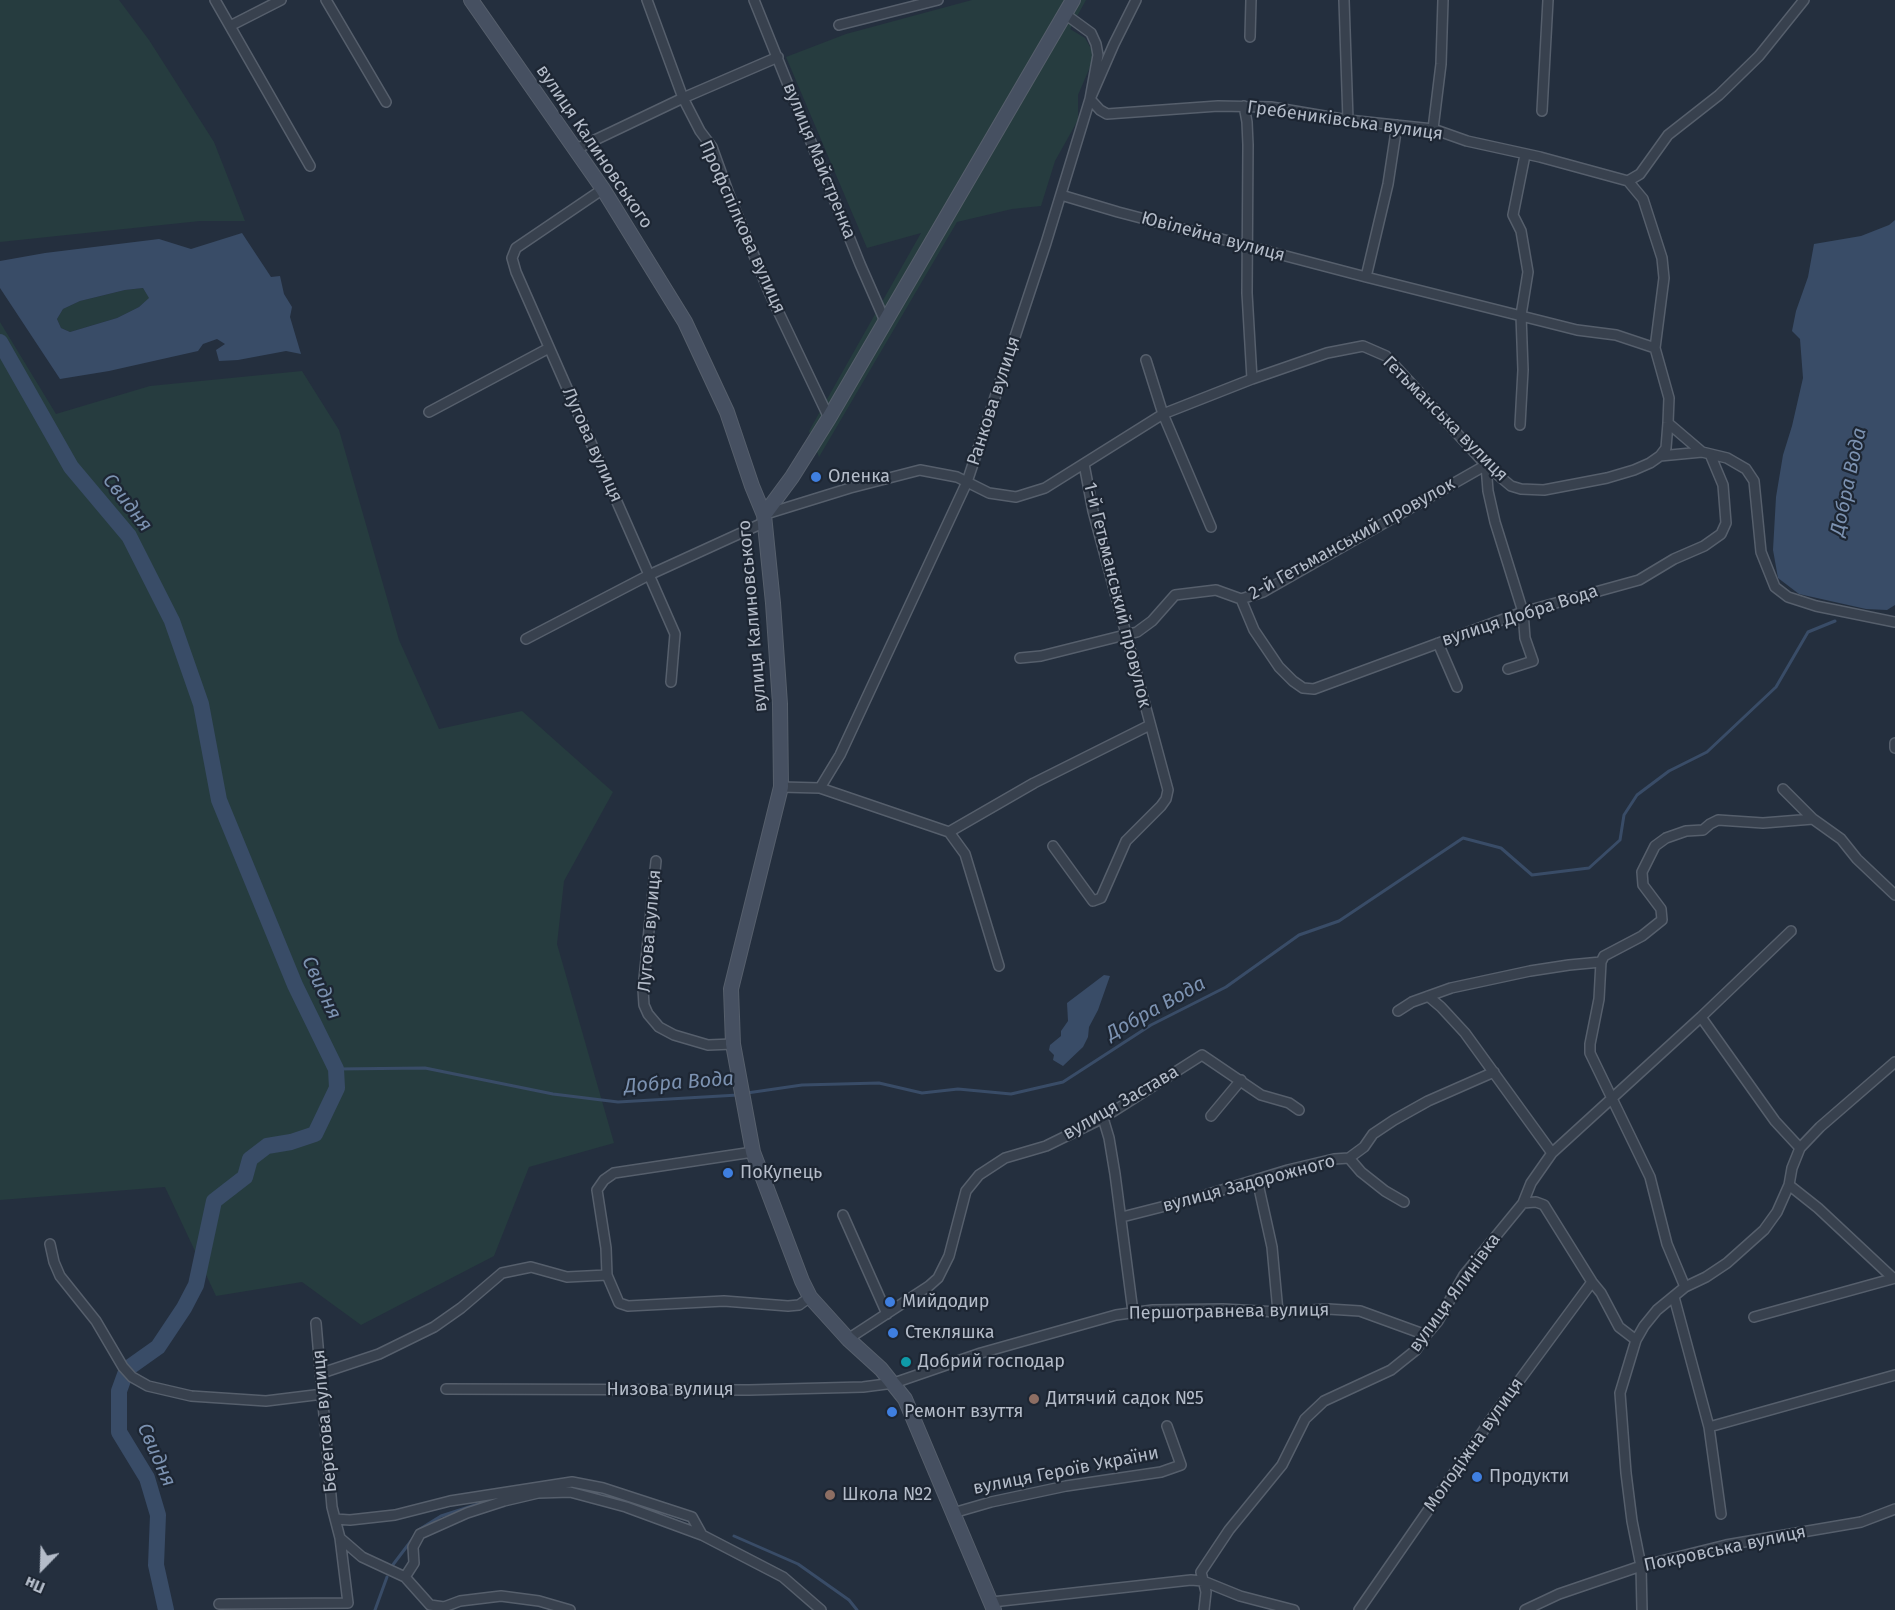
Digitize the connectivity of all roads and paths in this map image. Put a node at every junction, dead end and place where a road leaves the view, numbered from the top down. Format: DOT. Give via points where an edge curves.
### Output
graph roads {
  1 [pos="214,0"];
  2 [pos="281,0"];
  3 [pos="326,0"];
  4 [pos="471,0"];
  5 [pos="647,0"];
  6 [pos="754,0"];
  7 [pos="938,0"];
  8 [pos="1073,0"];
  9 [pos="1136,0"];
  10 [pos="1251,0"];
  11 [pos="1344,0"];
  12 [pos="1443,0"];
  13 [pos="1548,0"];
  14 [pos="1804,0"];
  15 [pos="1065,14"];
  16 [pos="839,25"];
  17 [pos="230,26"];
  18 [pos="1250,37"];
  19 [pos="778,57"];
  20 [pos="683,98"];
  21 [pos="1090,99"];
  22 [pos="386,102"];
  23 [pos="1244,106"];
  24 [pos="1542,111"];
  25 [pos="1348,120"];
  26 [pos="1397,125"];
  27 [pos="1433,129"];
  28 [pos="574,150"];
  29 [pos="1525,154"];
  30 [pos="310,166"];
  31 [pos="1628,181"];
  32 [pos="603,189"];
  33 [pos="1061,195"];
  34 [pos="1247,246"];
  35 [pos="1366,277"];
  36 [pos="1521,315"];
  37 [pos="885,321"];
  38 [pos="549,348"];
  39 [pos="1655,348"];
  40 [pos="1146,360"];
  41 [pos="1252,379"];
  42 [pos="429,412"];
  43 [pos="1163,414"];
  44 [pos="829,418"];
  45 [pos="1668,423"];
  46 [pos="1520,425"];
  47 [pos="1706,453"];
  48 [pos="1660,456"];
  49 [pos="1084,464"];
  50 [pos="1486,465"];
  51 [pos="967,482"];
  52 [pos="765,519"];
  53 [pos="1211,527"];
  54 [pos="649,575"];
  55 [pos="1241,600"];
  56 [pos="1523,612"];
  57 [pos="1895,622"];
  58 [pos="1125,635"];
  59 [pos="526,639"];
  60 [pos="1438,643"];
  61 [pos="1020,658"];
  62 [pos="1508,669"];
  63 [pos="671,682"];
  64 [pos="1457,687"];
  65 [pos="1150,725"];
  66 [pos="781,787"];
  67 [pos="820,788"];
  68 [pos="1783,789"];
  69 [pos="1813,819"];
  70 [pos="948,832"];
  71 [pos="1053,846"];
  72 [pos="656,861"];
  73 [pos="1895,895"];
  74 [pos="1791,931"];
  75 [pos="1601,962"];
  76 [pos="999,966"];
  77 [pos="1428,996"];
  78 [pos="1398,1011"];
  79 [pos="1701,1017"];
  80 [pos="733,1044"];
  81 [pos="1895,1062"];
  82 [pos="1494,1072"];
  83 [pos="1241,1080"];
  84 [pos="1613,1097"];
  85 [pos="745,1109"];
  86 [pos="1299,1110"];
  87 [pos="1210,1116"];
  88 [pos="1103,1118"];
  89 [pos="1800,1148"];
  90 [pos="753,1152"];
  91 [pos="1552,1153"];
  92 [pos="1349,1158"];
  93 [pos="1257,1179"];
  94 [pos="1789,1185"];
  95 [pos="1404,1202"];
  96 [pos="1523,1203"];
  97 [pos="843,1215"];
  98 [pos="1122,1217"];
  99 [pos="50,1244"];
  100 [pos="607,1275"];
  101 [pos="1894,1278"];
  102 [pos="1592,1282"];
  103 [pos="1685,1287"];
  104 [pos="810,1297"];
  105 [pos="1674,1297"];
  106 [pos="1133,1312"];
  107 [pos="1278,1312"];
  108 [pos="887,1314"];
  109 [pos="1754,1317"];
  110 [pos="316,1323"];
  111 [pos="1426,1335"];
  112 [pos="848,1339"];
  113 [pos="1636,1340"];
  114 [pos="322,1372"];
  115 [pos="1895,1375"];
  116 [pos="894,1383"];
  117 [pos="446,1389"];
  118 [pos="323,1395"];
  119 [pos="1167,1426"];
  120 [pos="1708,1427"];
  121 [pos="528,1488"];
  122 [pos="538,1493"];
  123 [pos="1895,1509"];
  124 [pos="953,1513"];
  125 [pos="1721,1514"];
  126 [pos="335,1519"];
  127 [pos="702,1535"];
  128 [pos="340,1538"];
  129 [pos="1641,1566"];
  130 [pos="405,1577"];
  131 [pos="1203,1581"];
  132 [pos="219,1604"];
  133 [pos="993,1606"];
  134 [pos="570,1610"];
  135 [pos="821,1610"];
  136 [pos="1204,1610"];
  137 [pos="1294,1610"];
  138 [pos="1359,1610"];
  139 [pos="1524,1610"];
  140 [pos="1642,1610"];
  1 -- 17 [label="street"];
  2 -- 17 [label="street"];
  3 -- 22 [label="street"];
  4 -- 28 [label="main road, вулиця Калиновського"];
  5 -- 20 [label="street, Профспілкова вулиця"];
  6 -- 19 [label="street, вулиця Майстренка"];
  7 -- 16 [label="street"];
  8 -- 15 [label="main road"];
  9 -- 21 [label="street, Ранкова вулиця"];
  10 -- 18 [label="street"];
  11 -- 25 [label="street"];
  12 -- 27 [label="street"];
  13 -- 24 [label="street"];
  14 -- 31 [label="street" via="1759,56 1719,95 1668,135 1640,174"];
  15 -- 21 [label="street" via="1091,33 1096,44 1098,55"];
  15 -- 37 [label="main road"];
  17 -- 30 [label="street"];
  19 -- 20 [label="street"];
  19 -- 37 [label="street, вулиця Майстренка"];
  20 -- 28 [label="street"];
  20 -- 44 [label="street, Профспілкова вулиця" via="712,147 769,292"];
  21 -- 23 [label="street, Гребениківська вулиця" via="1107,114"];
  21 -- 33 [label="street, Ранкова вулиця"];
  23 -- 25 [label="street, Гребениківська вулиця"];
  23 -- 34 [label="street" via="1248,145"];
  25 -- 26 [label="street, Гребениківська вулиця"];
  26 -- 27 [label="street, Гребениківська вулиця"];
  26 -- 35 [label="street"];
  27 -- 29 [label="street, Гребениківська вулиця"];
  28 -- 32 [label="main road, вулиця Калиновського"];
  29 -- 31 [label="street, Гребениківська вулиця"];
  29 -- 36 [label="street" via="1513,215 1521,231 1528,272"];
  31 -- 39 [label="street" via="1643,199 1662,258 1664,278"];
  32 -- 38 [label="street, Лугова вулиця" via="516,248 512,258"];
  32 -- 52 [label="main road, вулиця Калиновського" via="685,322 727,412"];
  33 -- 34 [label="street, Ювілейна вулиця"];
  33 -- 51 [label="street, Ранкова вулиця"];
  34 -- 35 [label="street, Ювілейна вулиця"];
  34 -- 41 [label="street"];
  35 -- 36 [label="street, Ювілейна вулиця"];
  36 -- 39 [label="street, Ювілейна вулиця" via="1577,330 1616,335"];
  36 -- 46 [label="street"];
  37 -- 44 [label="main road"];
  38 -- 42 [label="street"];
  38 -- 54 [label="street, Лугова вулиця"];
  39 -- 45 [label="street" via="1669,398"];
  40 -- 43 [label="street"];
  41 -- 43 [label="street, Гетьманська вулиця"];
  41 -- 50 [label="street, Гетьманська вулиця" via="1327,353 1363,346 1386,356"];
  43 -- 49 [label="street, Гетьманська вулиця"];
  43 -- 53 [label="street"];
  44 -- 52 [label="main road"];
  45 -- 47 [label="street"];
  45 -- 48 [label="street" via="1666,448"];
  47 -- 48 [label="street"];
  47 -- 56 [label="street, вулиця Добра Вода" via="1723,485 1726,517 1721,534 1639,579"];
  47 -- 57 [label="street" via="1727,458 1746,469 1754,481 1761,552 1775,587 1788,597 1816,606"];
  48 -- 50 [label="street, Гетьманська вулиця" via="1607,478 1544,490 1511,486"];
  49 -- 51 [label="street, Гетьманська вулиця" via="1045,488 1016,497 989,493"];
  49 -- 58 [label="street, 1-й Гетьманський провулок"];
  50 -- 55 [label="street, 2-й Гетьманський провулок" via="1263,592"];
  50 -- 56 [label="street" via="1495,522"];
  51 -- 52 [label="street, Гетьманська вулиця" via="920,470 850,488"];
  51 -- 67 [label="street, Ранкова вулиця" via="840,755"];
  52 -- 54 [label="street, Гетьманська вулиця"];
  52 -- 66 [label="main road, вулиця Калиновського" via="780,704"];
  54 -- 59 [label="street"];
  54 -- 63 [label="street, Лугова вулиця" via="675,634"];
  55 -- 58 [label="street, 2-й Гетьманський провулок" via="1216,590 1175,595 1152,621"];
  55 -- 60 [label="street, вулиця Добра Вода" via="1254,630 1279,668 1303,688 1314,688"];
  56 -- 60 [label="street, вулиця Добра Вода"];
  56 -- 62 [label="street" via="1525,638 1533,661"];
  58 -- 61 [label="street, 2-й Гетьманський провулок"];
  58 -- 65 [label="street, 1-й Гетьманський провулок"];
  60 -- 64 [label="street"];
  65 -- 70 [label="street, 1-й Гетьманський провулок" via="1034,783"];
  65 -- 71 [label="street, 1-й Гетьманський провулок" via="1167,781 1166,798 1126,841 1101,898 1093,901"];
  66 -- 67 [label="street"];
  66 -- 80 [label="main road, вулиця Калиновського" via="731,989"];
  67 -- 70 [label="street"];
  68 -- 69 [label="street"];
  69 -- 73 [label="street" via="1841,839"];
  69 -- 75 [label="street" via="1763,823 1718,820 1703,830 1666,838 1655,846 1642,872 1643,885 1661,909 1662,920 1642,936 1604,956"];
  70 -- 76 [label="street" via="965,854"];
  72 -- 80 [label="street, Лугова вулиця" via="643,989 648,1014 658,1027 674,1035 708,1045"];
  74 -- 79 [label="street, вулиця Ялинівка"];
  75 -- 77 [label="street" via="1530,971"];
  75 -- 84 [label="street" via="1590,1053"];
  77 -- 78 [label="street"];
  77 -- 82 [label="street" via="1465,1033"];
  79 -- 84 [label="street, вулиця Ялинівка"];
  79 -- 89 [label="street" via="1775,1121"];
  80 -- 85 [label="main road, вулиця Калиновського"];
  81 -- 89 [label="street"];
  82 -- 91 [label="street"];
  82 -- 92 [label="street, вулиця Задорожного" via="1394,1120"];
  83 -- 86 [label="street" via="1262,1095"];
  83 -- 87 [label="street"];
  83 -- 88 [label="street, вулиця Застава" via="1202,1055"];
  84 -- 91 [label="street, вулиця Ялинівка"];
  84 -- 103 [label="street" via="1650,1177 1667,1244"];
  85 -- 90 [label="main road, вулиця Героїв України"];
  88 -- 98 [label="street"];
  88 -- 108 [label="street, вулиця Застава" via="1046,1146 1005,1158 979,1175 966,1191 949,1256 938,1278"];
  89 -- 94 [label="street"];
  90 -- 100 [label="street" via="614,1173 603,1180 597,1190"];
  90 -- 104 [label="main road, вулиця Героїв України"];
  91 -- 96 [label="street, вулиця Ялинівка" via="1531,1183"];
  92 -- 93 [label="street, вулиця Задорожного"];
  92 -- 95 [label="street" via="1361,1172"];
  93 -- 98 [label="street, вулиця Задорожного"];
  93 -- 107 [label="street" via="1272,1247"];
  94 -- 101 [label="street"];
  94 -- 103 [label="street" via="1778,1212 1764,1230 1727,1263"];
  96 -- 102 [label="street" via="1544,1205"];
  96 -- 111 [label="street, вулиця Ялинівка" via="1464,1275"];
  97 -- 108 [label="street"];
  98 -- 106 [label="street"];
  99 -- 118 [label="street" via="60,1276 96,1321 123,1367 148,1386 202,1397 266,1401"];
  100 -- 104 [label="street" via="619,1303 628,1306 724,1301 788,1306 799,1305"];
  100 -- 114 [label="street" via="567,1277 531,1268 502,1274 434,1327 379,1354"];
  101 -- 109 [label="street"];
  102 -- 113 [label="street" via="1619,1327"];
  102 -- 138 [label="street, Молодіжна вулиця"];
  103 -- 105 [label="street"];
  104 -- 112 [label="main road, вулиця Героїв України"];
  105 -- 113 [label="street" via="1657,1310"];
  105 -- 120 [label="street"];
  106 -- 107 [label="street, Першотравнева вулиця"];
  106 -- 116 [label="street, Першотравнева вулиця" via="981,1353"];
  107 -- 111 [label="street, Першотравнева вулиця" via="1360,1311"];
  108 -- 112 [label="street, вулиця Застава"];
  110 -- 114 [label="street, Берегова вулиця"];
  111 -- 131 [label="street, вулиця Ялинівка" via="1416,1350 1391,1370 1324,1401 1305,1419 1282,1466 1228,1530 1201,1572"];
  112 -- 116 [label="main road, вулиця Героїв України"];
  113 -- 129 [label="street" via="1620,1393 1628,1492"];
  114 -- 118 [label="street, Берегова вулиця"];
  115 -- 120 [label="street"];
  116 -- 117 [label="street, Низова вулиця" via="749,1390"];
  116 -- 124 [label="main road, вулиця Героїв України" via="905,1399"];
  118 -- 126 [label="street, Берегова вулиця"];
  119 -- 124 [label="street, вулиця Героїв України" via="1181,1465 1161,1472 1055,1488"];
  120 -- 125 [label="street"];
  121 -- 122 [label="street, Берегова вулиця"];
  121 -- 126 [label="street, Берегова вулиця" via="395,1515"];
  121 -- 127 [label="street, Берегова вулиця" via="572,1482 603,1488 692,1516"];
  122 -- 127 [label="street, Берегова вулиця" via="570,1492 626,1507"];
  122 -- 130 [label="street, Берегова вулиця" via="467,1513 420,1534 413,1548 414,1563"];
  123 -- 129 [label="street, Покровська вулиця" via="1861,1522 1726,1545"];
  124 -- 133 [label="main road, вулиця Героїв України"];
  126 -- 128 [label="street, Берегова вулиця"];
  127 -- 135 [label="street, Берегова вулиця" via="783,1577"];
  128 -- 130 [label="street" via="362,1557"];
  128 -- 132 [label="street, Берегова вулиця" via="348,1603"];
  129 -- 139 [label="street, Покровська вулиця"];
  129 -- 140 [label="street"];
  130 -- 134 [label="street" via="429,1605 444,1607 501,1596"];
  131 -- 133 [label="street"];
  131 -- 136 [label="street, вулиця Ялинівка"];
  131 -- 137 [label="street" via="1240,1596"];
}
